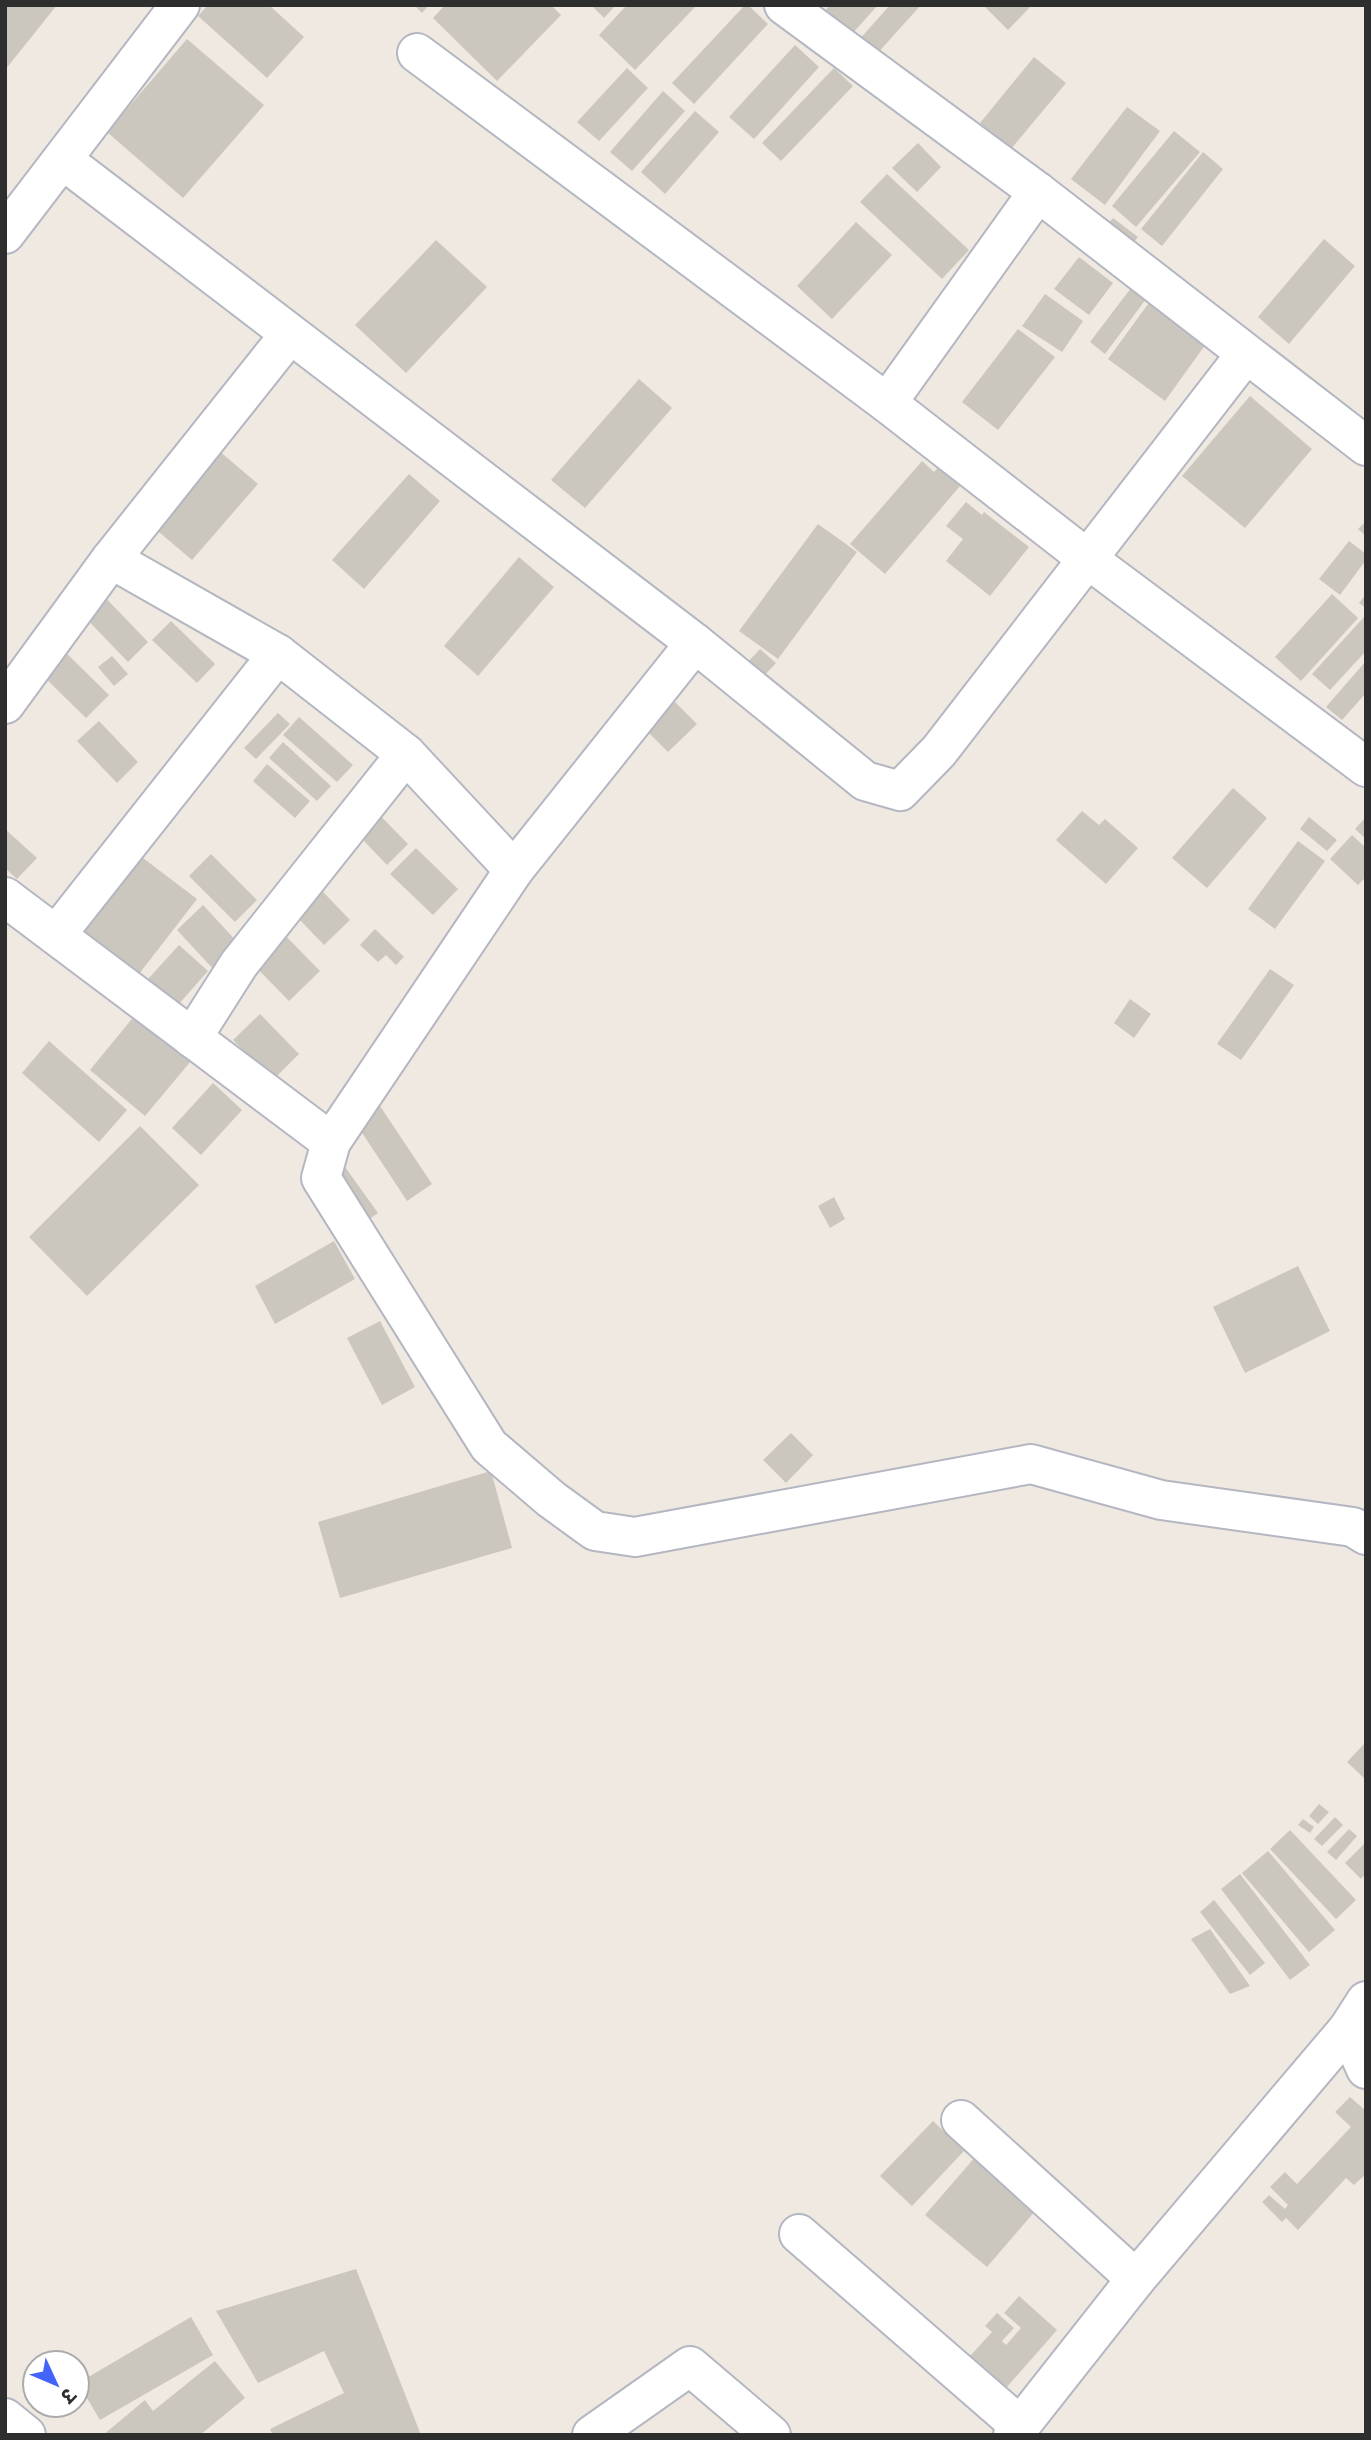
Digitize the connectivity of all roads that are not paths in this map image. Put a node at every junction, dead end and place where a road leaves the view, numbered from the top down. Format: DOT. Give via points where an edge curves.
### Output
graph roads {
  1 [pos="180,5"];
  2 [pos="784,5"];
  3 [pos="417,53"];
  4 [pos="63,160"];
  5 [pos="1038,192"];
  6 [pos="5,234"];
  7 [pos="290,334"];
  8 [pos="1245,355"];
  9 [pos="887,403"];
  10 [pos="1366,446"];
  11 [pos="111,559"];
  12 [pos="1089,560"];
  13 [pos="695,643"];
  14 [pos="278,654"];
  15 [pos="5,704"];
  16 [pos="406,754"];
  17 [pos="1366,767"];
  18 [pos="514,870"];
  19 [pos="5,897"];
  20 [pos="56,935"];
  21 [pos="192,1038"];
  22 [pos="331,1142"];
  23 [pos="1366,1535"];
  24 [pos="1357,2015"];
  25 [pos="1366,2069"];
  26 [pos="961,2120"];
  27 [pos="799,2234"];
  28 [pos="1136,2279"];
  29 [pos="5,2418"];
  30 [pos="1016,2430"];
  31 [pos="26,2435"];
  32 [pos="592,2435"];
  33 [pos="771,2435"];
  1 -- 4 [label="street"];
  2 -- 5 [label="street"];
  3 -- 9 [label="street"];
  4 -- 6 [label="street"];
  4 -- 7 [label="street"];
  5 -- 8 [label="street"];
  5 -- 9 [label="street"];
  7 -- 11 [label="street"];
  7 -- 13 [label="street"];
  8 -- 10 [label="street"];
  8 -- 12 [label="street"];
  9 -- 12 [label="street"];
  11 -- 14 [label="street"];
  11 -- 15 [label="street"];
  12 -- 13 [label="street" via="939,751 900,791 866,781"];
  12 -- 17 [label="street"];
  13 -- 18 [label="street"];
  14 -- 16 [label="street"];
  14 -- 20 [label="street"];
  16 -- 18 [label="street"];
  16 -- 21 [label="street" via="239,964"];
  18 -- 22 [label="street"];
  19 -- 20 [label="street"];
  20 -- 21 [label="street"];
  21 -- 22 [label="street"];
  22 -- 23 [label="street" via="321,1178 489,1446 595,1531 635,1537 1031,1464 1161,1500 1353,1527"];
  24 -- 25 [label="street"];
  24 -- 28 [label="street"];
  26 -- 28 [label="street"];
  27 -- 30 [label="street"];
  28 -- 30 [label="street"];
  29 -- 31 [label="street"];
  32 -- 33 [label="street" via="690,2366"];
}
